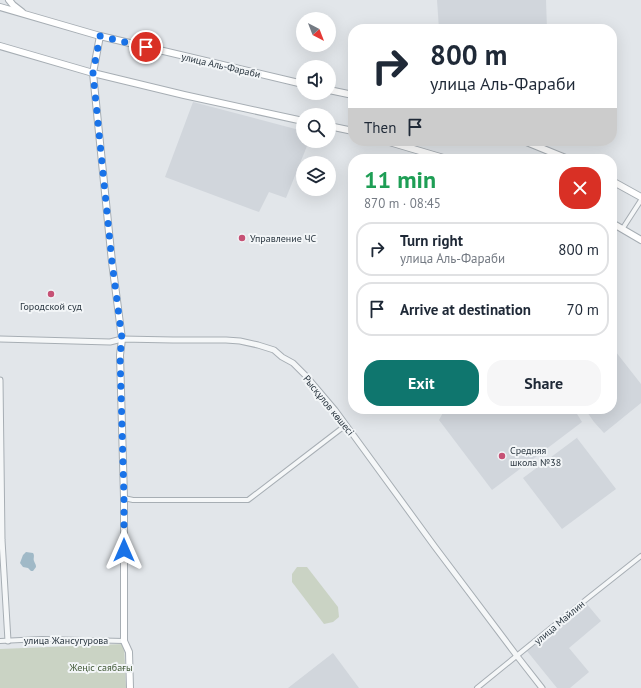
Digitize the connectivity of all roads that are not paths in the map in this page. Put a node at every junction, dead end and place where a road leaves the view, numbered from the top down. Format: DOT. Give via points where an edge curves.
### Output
graph roads {
  1 [pos="9,0"];
  2 [pos="0,7"];
  3 [pos="27,15"];
  4 [pos="100,36"];
  5 [pos="0,46"];
  6 [pos="93,73"];
  7 [pos="296,82"];
  8 [pos="336,91"];
  9 [pos="348,94"];
  10 [pos="296,119"];
  11 [pos="336,127"];
  12 [pos="348,130"];
  13 [pos="403,146"];
  14 [pos="535,146"];
  15 [pos="430,154"];
  16 [pos="554,154"];
  17 [pos="617,184"];
  18 [pos="641,199"];
  19 [pos="617,225"];
  20 [pos="623,228"];
  21 [pos="641,240"];
  22 [pos="0,339"];
  23 [pos="122,339"];
  24 [pos="0,380"];
  25 [pos="346,425"];
  26 [pos="1,456"];
  27 [pos="124,498"];
  28 [pos="641,556"];
  29 [pos="124,640"];
  30 [pos="0,641"];
  31 [pos="8,641"];
  32 [pos="517,656"];
  33 [pos="130,688"];
  34 [pos="477,688"];
  35 [pos="542,688"];
  1 -- 3 [label="main road"];
  2 -- 3 [label="main road, улица Аль-Фараби"];
  3 -- 4 [label="main road, улица Аль-Фараби"];
  4 -- 6 [label="main road"];
  4 -- 7 [label="main road, улица Аль-Фараби"];
  5 -- 6 [label="main road"];
  6 -- 10 [label="main road"];
  6 -- 23 [label="main road"];
  8 -- 9 [label="main road"];
  11 -- 12 [label="main road"];
  13 -- 15 [label="main road"];
  14 -- 16 [label="main road"];
  17 -- 18 [label="main road"];
  18 -- 20 [label="street"];
  19 -- 20 [label="main road"];
  20 -- 21 [label="main road"];
  22 -- 23 [label="street, Рысқұлов көшесі" via="110,342"];
  23 -- 25 [label="street, Рысқұлов көшесі" via="240,341 274,350 303,372"];
  23 -- 27 [label="main road" via="120,355"];
  24 -- 26 [label="street"];
  25 -- 27 [label="street" via="248,500"];
  25 -- 32 [label="street, Рысқұлов көшесі"];
  26 -- 31 [label="street" via="2,540"];
  27 -- 29 [label="main road"];
  28 -- 32 [label="street, улица Майлин"];
  29 -- 31 [label="street, улица Жансугурова"];
  29 -- 33 [label="main road" via="129,652"];
  30 -- 31 [label="street, улица Жансугурова"];
  32 -- 34 [label="street, улица Майлин"];
  32 -- 35 [label="street, Рысқұлов көшесі"];
}
